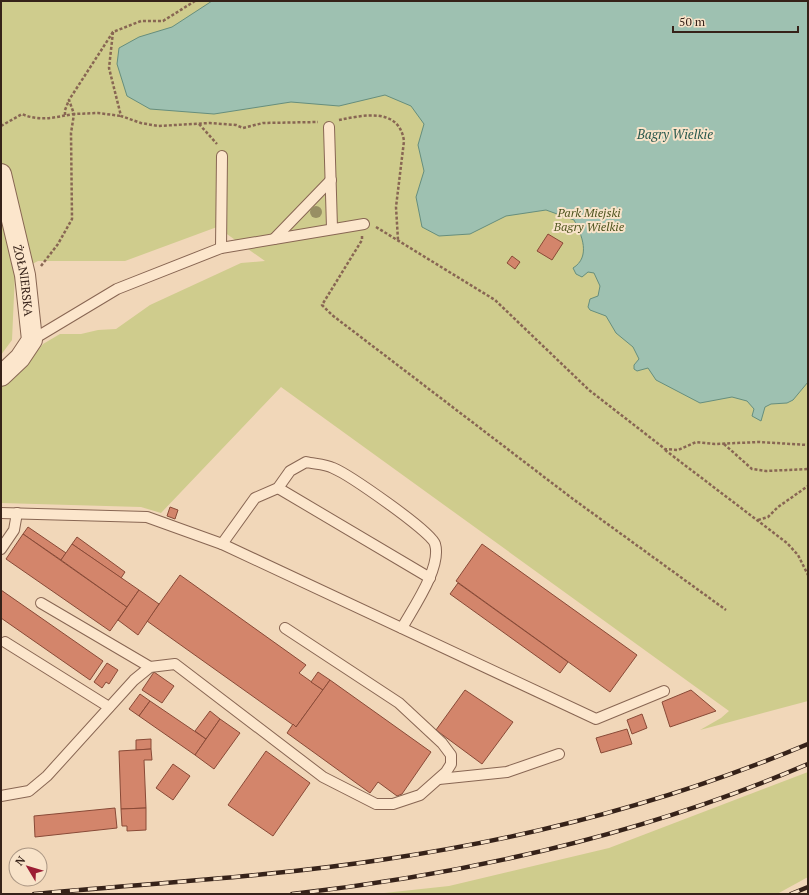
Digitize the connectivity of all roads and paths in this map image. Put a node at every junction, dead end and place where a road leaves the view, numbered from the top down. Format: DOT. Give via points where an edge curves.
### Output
graph roads {
  1 [pos="195,1"];
  2 [pos="114,32"];
  3 [pos="69,100"];
  4 [pos="74,114"];
  5 [pos="65,116"];
  6 [pos="120,116"];
  7 [pos="329,123"];
  8 [pos="199,124"];
  9 [pos="1,126"];
  10 [pos="222,156"];
  11 [pos="1,174"];
  12 [pos="331,180"];
  13 [pos="364,224"];
  14 [pos="332,228"];
  15 [pos="274,239"];
  16 [pos="398,240"];
  17 [pos="221,248"];
  18 [pos="24,275"];
  19 [pos="32,340"];
  20 [pos="1,376"];
  21 [pos="724,444"];
  22 [pos="808,445"];
  23 [pos="665,450"];
  24 [pos="808,469"];
  25 [pos="808,486"];
  26 [pos="278,488"];
  27 [pos="1,513"];
  28 [pos="17,514"];
  29 [pos="758,520"];
  30 [pos="222,544"];
  31 [pos="1,549"];
  32 [pos="808,575"];
  33 [pos="430,578"];
  34 [pos="41,603"];
  35 [pos="726,610"];
  36 [pos="285,628"];
  37 [pos="402,628"];
  38 [pos="5,642"];
  39 [pos="150,668"];
  40 [pos="664,691"];
  41 [pos="109,707"];
  42 [pos="559,754"];
  43 [pos="438,779"];
  44 [pos="1,796"];
  1 -- 2 [label="path" via="163,21 141,20"];
  2 -- 3 [label="path"];
  2 -- 6 [label="path" via="109,68"];
  3 -- 4 [label="path"];
  3 -- 5 [label="path" via="64,110"];
  4 -- 5 [label="path"];
  4 -- 6 [label="path" via="98,113"];
  4 -- 18 [label="path" via="71,134 72,219 43,265"];
  5 -- 9 [label="path" via="33,119 22,114"];
  6 -- 8 [label="path" via="158,126"];
  7 -- 8 [label="path" via="263,123 243,128 236,125"];
  7 -- 12 [label="lane"];
  7 -- 16 [label="path" via="373,115 396,122 403,132 396,206"];
  8 -- 10 [label="path" via="217,143"];
  10 -- 17 [label="lane"];
  11 -- 18 [label="street, ŻOŁNIERSKA"];
  12 -- 14 [label="lane"];
  12 -- 15 [label="lane"];
  13 -- 14 [label="lane"];
  13 -- 16 [label="path" via="373,226"];
  13 -- 35 [label="path" via="362,240 322,305 573,499"];
  14 -- 15 [label="lane"];
  15 -- 17 [label="lane"];
  16 -- 23 [label="path" via="496,300 589,390"];
  17 -- 19 [label="lane" via="117,290"];
  18 -- 19 [label="street, ŻOŁNIERSKA"];
  19 -- 20 [label="street" via="20,358"];
  21 -- 22 [label="path" via="759,442"];
  21 -- 23 [label="path" via="696,442 678,450"];
  21 -- 24 [label="path" via="752,469"];
  23 -- 29 [label="path"];
  25 -- 29 [label="path" via="768,517"];
  26 -- 30 [label="lane" via="255,498"];
  26 -- 33 [label="lane"];
  26 -- 33 [label="lane" via="290,471 306,462 333,468 426,531 435,544 434,569"];
  27 -- 28 [label="lane"];
  28 -- 30 [label="lane" via="147,517"];
  28 -- 31 [label="lane" via="14,530"];
  29 -- 32 [label="path" via="798,555"];
  30 -- 37 [label="lane"];
  33 -- 37 [label="lane"];
  34 -- 39 [label="lane"];
  36 -- 43 [label="lane" via="399,703 442,743 451,754 451,764"];
  37 -- 40 [label="lane" via="596,719"];
  38 -- 41 [label="lane"];
  39 -- 41 [label="lane" via="134,680"];
  39 -- 43 [label="lane" via="175,664 323,777 376,804 393,804 420,795"];
  41 -- 44 [label="lane" via="47,776 29,792"];
  42 -- 43 [label="lane" via="507,772"];
}
